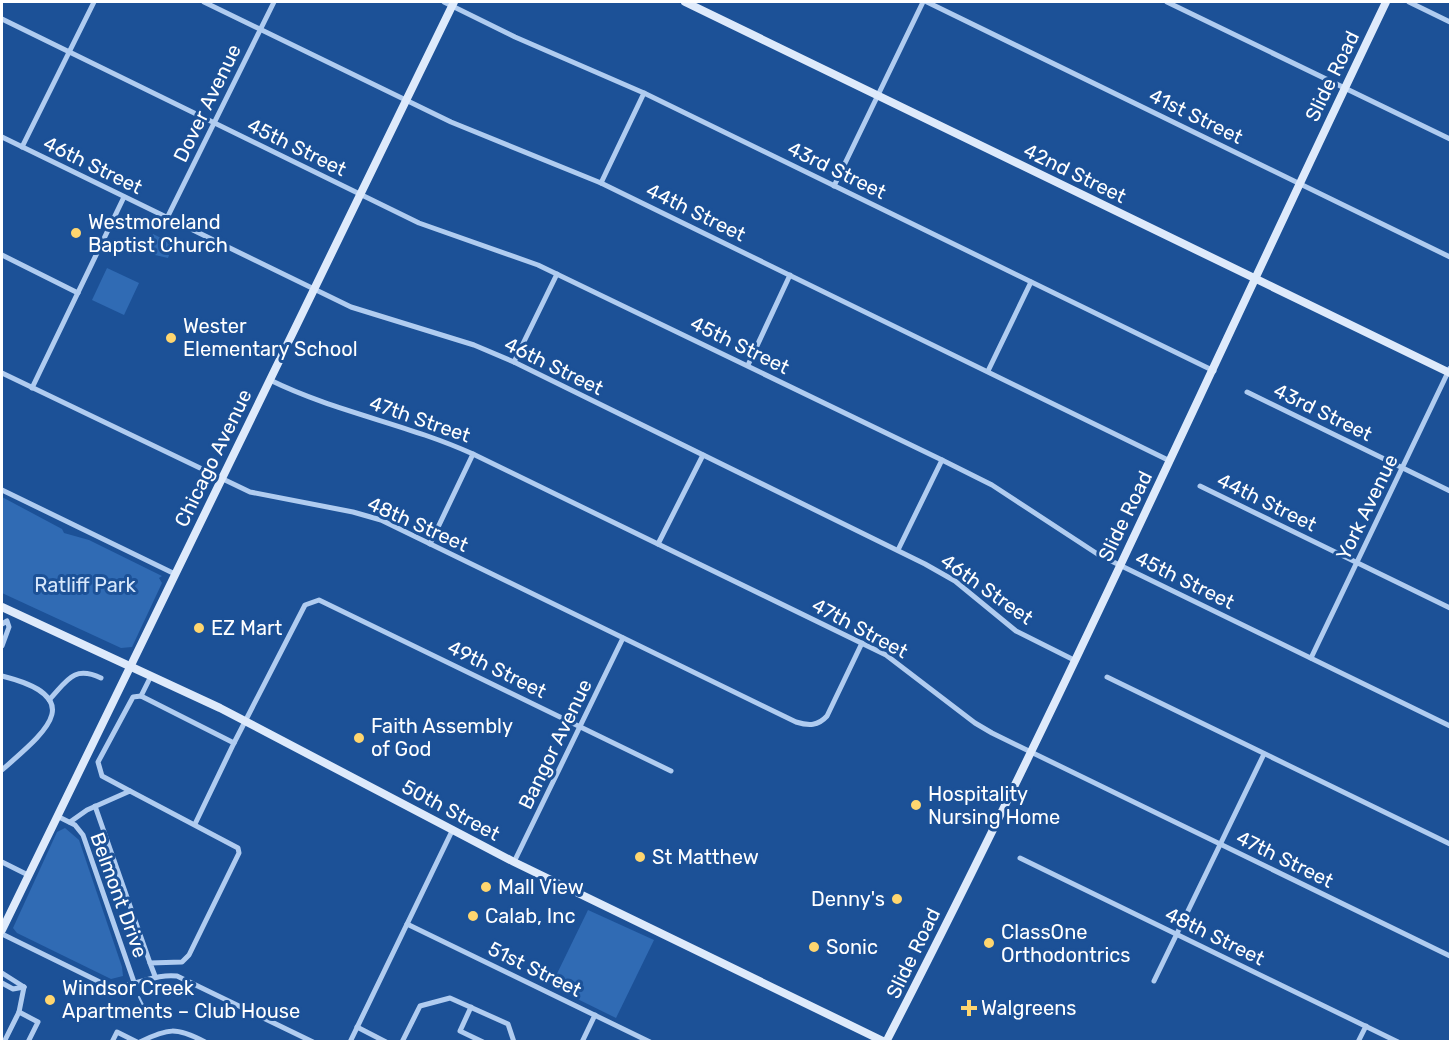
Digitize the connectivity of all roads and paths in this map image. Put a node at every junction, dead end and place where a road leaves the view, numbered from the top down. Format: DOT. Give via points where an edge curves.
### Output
graph roads {
  1 [pos="94,2"];
  2 [pos="204,2"];
  3 [pos="274,2"];
  4 [pos="444,2"];
  5 [pos="685,2"];
  6 [pos="925,2"];
  7 [pos="1167,2"];
  8 [pos="1386,2"];
  9 [pos="1409,2"];
  10 [pos="453,4"];
  11 [pos="2,19"];
  12 [pos="1450,22"];
  13 [pos="260,29"];
  14 [pos="69,52"];
  15 [pos="1345,88"];
  16 [pos="644,93"];
  17 [pos="878,95"];
  18 [pos="406,100"];
  19 [pos="213,123"];
  20 [pos="2,137"];
  21 [pos="1450,140"];
  22 [pos="22,147"];
  23 [pos="601,183"];
  24 [pos="1299,183"];
  25 [pos="834,186"];
  26 [pos="360,195"];
  27 [pos="124,197"];
  28 [pos="167,218"];
  29 [pos="2,255"];
  30 [pos="1450,257"];
  31 [pos="557,274"];
  32 [pos="790,275"];
  33 [pos="1255,278"];
  34 [pos="1031,282"];
  35 [pos="314,290"];
  36 [pos="78,293"];
  37 [pos="514,362"];
  38 [pos="748,366"];
  39 [pos="988,371"];
  40 [pos="1214,371"];
  41 [pos="1450,371"];
  42 [pos="2,374"];
  43 [pos="270,380"];
  44 [pos="32,388"];
  45 [pos="1247,392"];
  46 [pos="473,453"];
  47 [pos="703,455"];
  48 [pos="942,460"];
  49 [pos="1170,461"];
  50 [pos="1402,467"];
  51 [pos="221,479"];
  52 [pos="1200,486"];
  53 [pos="2,490"];
  54 [pos="1450,491"];
  55 [pos="430,544"];
  56 [pos="658,544"];
  57 [pos="898,550"];
  58 [pos="1356,562"];
  59 [pos="1120,565"];
  60 [pos="176,574"];
  61 [pos="2,607"];
  62 [pos="1450,608"];
  63 [pos="2,624"];
  64 [pos="623,638"];
  65 [pos="862,643"];
  66 [pos="2,646"];
  67 [pos="1311,658"];
  68 [pos="1074,660"];
  69 [pos="130,666"];
  70 [pos="2,676"];
  71 [pos="151,676"];
  72 [pos="1107,677"];
  73 [pos="101,678"];
  74 [pos="141,696"];
  75 [pos="49,700"];
  76 [pos="247,722"];
  77 [pos="580,726"];
  78 [pos="1450,726"];
  79 [pos="234,743"];
  80 [pos="1030,751"];
  81 [pos="1264,754"];
  82 [pos="2,770"];
  83 [pos="671,771"];
  84 [pos="130,791"];
  85 [pos="95,806"];
  86 [pos="57,816"];
  87 [pos="70,822"];
  88 [pos="195,824"];
  89 [pos="453,830"];
  90 [pos="1220,843"];
  91 [pos="1450,844"];
  92 [pos="1020,858"];
  93 [pos="2,862"];
  94 [pos="514,862"];
  95 [pos="28,875"];
  96 [pos="407,924"];
  97 [pos="2,932"];
  98 [pos="1176,934"];
  99 [pos="1450,956"];
  100 [pos="150,963"];
  101 [pos="2,973"];
  102 [pos="155,976"];
  103 [pos="1154,981"];
  104 [pos="134,982"];
  105 [pos="2,983"];
  106 [pos="24,987"];
  107 [pos="471,1007"];
  108 [pos="19,1012"];
  109 [pos="595,1015"];
  110 [pos="1366,1026"];
  111 [pos="357,1027"];
  112 [pos="4,1041"];
  113 [pos="28,1041"];
  114 [pos="112,1041"];
  115 [pos="138,1041"];
  116 [pos="205,1041"];
  117 [pos="313,1041"];
  118 [pos="350,1041"];
  119 [pos="386,1041"];
  120 [pos="402,1041"];
  121 [pos="483,1041"];
  122 [pos="514,1041"];
  123 [pos="582,1041"];
  124 [pos="650,1041"];
  125 [pos="886,1041"];
  126 [pos="1358,1041"];
  127 [pos="1398,1041"];
  1 -- 14 [label="street"];
  2 -- 13 [label="street, 44th Street"];
  3 -- 13 [label="street, Dover Avenue"];
  4 -- 10 [label="street, 43rd Street"];
  5 -- 17 [label="main road, 42nd Street"];
  6 -- 17 [label="street"];
  6 -- 24 [label="street, 41st Street"];
  7 -- 15 [label="street"];
  8 -- 15 [label="main road, Slide Road"];
  9 -- 12 [label="street"];
  10 -- 16 [label="street, 43rd Street" via="515,37"];
  10 -- 18 [label="main road, Chicago Avenue"];
  11 -- 14 [label="street, 45th Street"];
  13 -- 18 [label="street, 44th Street"];
  13 -- 19 [label="street, Dover Avenue"];
  14 -- 19 [label="street, 45th Street"];
  14 -- 22 [label="street"];
  15 -- 21 [label="street"];
  15 -- 24 [label="main road, Slide Road"];
  16 -- 23 [label="street"];
  16 -- 25 [label="street, 43rd Street"];
  17 -- 25 [label="street"];
  17 -- 33 [label="main road, 42nd Street"];
  18 -- 23 [label="street, 44th Street" via="479,135"];
  18 -- 26 [label="main road, Chicago Avenue"];
  19 -- 26 [label="street, 45th Street"];
  19 -- 28 [label="street, Dover Avenue"];
  20 -- 22 [label="street, 46th Street"];
  22 -- 27 [label="street, 46th Street"];
  23 -- 32 [label="street, 44th Street"];
  24 -- 30 [label="street, 41st Street"];
  24 -- 33 [label="main road, Slide Road"];
  25 -- 34 [label="street, 43rd Street"];
  26 -- 31 [label="street, 45th Street" via="419,223"];
  26 -- 35 [label="main road, Chicago Avenue"];
  27 -- 28 [label="street, 46th Street"];
  27 -- 36 [label="street"];
  28 -- 35 [label="street, 46th Street"];
  29 -- 36 [label="street"];
  31 -- 37 [label="street"];
  31 -- 38 [label="street, 45th Street"];
  32 -- 38 [label="street"];
  32 -- 39 [label="street, 44th Street"];
  33 -- 40 [label="main road, Slide Road"];
  33 -- 41 [label="main road, 42nd Street"];
  34 -- 39 [label="street"];
  34 -- 40 [label="street, 43rd Street"];
  35 -- 37 [label="street, 46th Street" via="351,307 474,345"];
  35 -- 43 [label="main road, Chicago Avenue"];
  36 -- 44 [label="street"];
  37 -- 47 [label="street, 46th Street"];
  38 -- 48 [label="street, 45th Street"];
  39 -- 49 [label="street, 44th Street"];
  40 -- 49 [label="main road, Slide Road"];
  41 -- 50 [label="street, York Avenue"];
  42 -- 44 [label="street, 48th Street"];
  43 -- 46 [label="street, 47th Street" via="304,396 430,435"];
  43 -- 51 [label="main road, Chicago Avenue"];
  44 -- 51 [label="street, 48th Street"];
  45 -- 50 [label="street, 43rd Street"];
  46 -- 55 [label="street"];
  46 -- 56 [label="street, 47th Street"];
  47 -- 56 [label="street"];
  47 -- 57 [label="street, 46th Street"];
  48 -- 57 [label="street"];
  48 -- 59 [label="street, 45th Street" via="992,485"];
  49 -- 59 [label="main road, Slide Road"];
  50 -- 54 [label="street, 43rd Street"];
  50 -- 58 [label="street, York Avenue"];
  51 -- 55 [label="street, 48th Street" via="249,492 366,515"];
  51 -- 60 [label="main road, Chicago Avenue"];
  52 -- 58 [label="street, 44th Street"];
  53 -- 60 [label="street"];
  55 -- 64 [label="street, 48th Street"];
  56 -- 65 [label="street, 47th Street"];
  57 -- 68 [label="street, 46th Street" via="943,573 1016,631"];
  58 -- 62 [label="street, 44th Street"];
  58 -- 67 [label="street, York Avenue"];
  59 -- 67 [label="street, 45th Street"];
  59 -- 68 [label="main road, Slide Road"];
  60 -- 69 [label="main road, Chicago Avenue"];
  61 -- 69 [label="main road, 50th Street"];
  63 -- 66 [label="street" via="7,621 9,627"];
  64 -- 65 [label="street, 48th Street" via="796,723 814,725 827,716"];
  64 -- 77 [label="street, Bangor Avenue"];
  65 -- 80 [label="street, 47th Street" via="902,664 975,723"];
  67 -- 78 [label="street, 45th Street"];
  68 -- 80 [label="main road, Slide Road"];
  69 -- 71 [label="main road, 50th Street"];
  69 -- 86 [label="main road, Chicago Avenue"];
  70 -- 75 [label="street" via="39,689"];
  71 -- 74 [label="street"];
  71 -- 76 [label="main road, 50th Street"];
  72 -- 81 [label="street"];
  73 -- 75 [label="street" via="79,672"];
  74 -- 79 [label="street"];
  74 -- 84 [label="street" via="133,697 98,762 102,776"];
  75 -- 82 [label="street" via="49,726"];
  76 -- 77 [label="street, 49th Street" via="298,617 309,603 319,600"];
  76 -- 79 [label="street"];
  76 -- 89 [label="main road, 50th Street"];
  77 -- 83 [label="street, 49th Street"];
  77 -- 94 [label="street, Bangor Avenue"];
  79 -- 88 [label="street"];
  80 -- 90 [label="street, 47th Street"];
  80 -- 125 [label="main road, Slide Road"];
  81 -- 90 [label="street"];
  81 -- 91 [label="street"];
  84 -- 85 [label="street"];
  84 -- 88 [label="street"];
  85 -- 87 [label="street"];
  85 -- 100 [label="street"];
  86 -- 87 [label="street, Belmont Drive"];
  86 -- 95 [label="main road, Chicago Avenue"];
  87 -- 104 [label="street, Belmont Drive" via="83,835"];
  88 -- 100 [label="street" via="232,842 239,853 186,960"];
  89 -- 94 [label="main road, 50th Street"];
  89 -- 96 [label="street"];
  90 -- 98 [label="street"];
  90 -- 99 [label="street, 47th Street"];
  92 -- 98 [label="street, 48th Street"];
  93 -- 95 [label="street"];
  94 -- 125 [label="main road, 50th Street"];
  95 -- 97 [label="main road, Chicago Avenue"];
  96 -- 109 [label="street, 51st Street"];
  96 -- 111 [label="street"];
  97 -- 104 [label="street" via="106,985"];
  98 -- 103 [label="street"];
  98 -- 110 [label="street, 48th Street"];
  100 -- 102 [label="street"];
  101 -- 106 [label="street"];
  102 -- 104 [label="street, Belmont Drive"];
  102 -- 117 [label="street, Belmont Drive" via="188,980"];
  105 -- 106 [label="street" via="13,989"];
  106 -- 108 [label="street"];
  107 -- 120 [label="street" via="450,998 420,1006"];
  107 -- 121 [label="street" via="460,1031"];
  107 -- 122 [label="street" via="508,1024"];
  108 -- 112 [label="street"];
  108 -- 113 [label="street" via="38,1022"];
  109 -- 123 [label="street"];
  109 -- 124 [label="street, 51st Street"];
  110 -- 126 [label="street"];
  110 -- 127 [label="street, 48th Street"];
  111 -- 118 [label="street"];
  111 -- 119 [label="street"];
  114 -- 115 [label="street" via="117,1032"];
  115 -- 116 [label="street" via="170,1029"];
}
